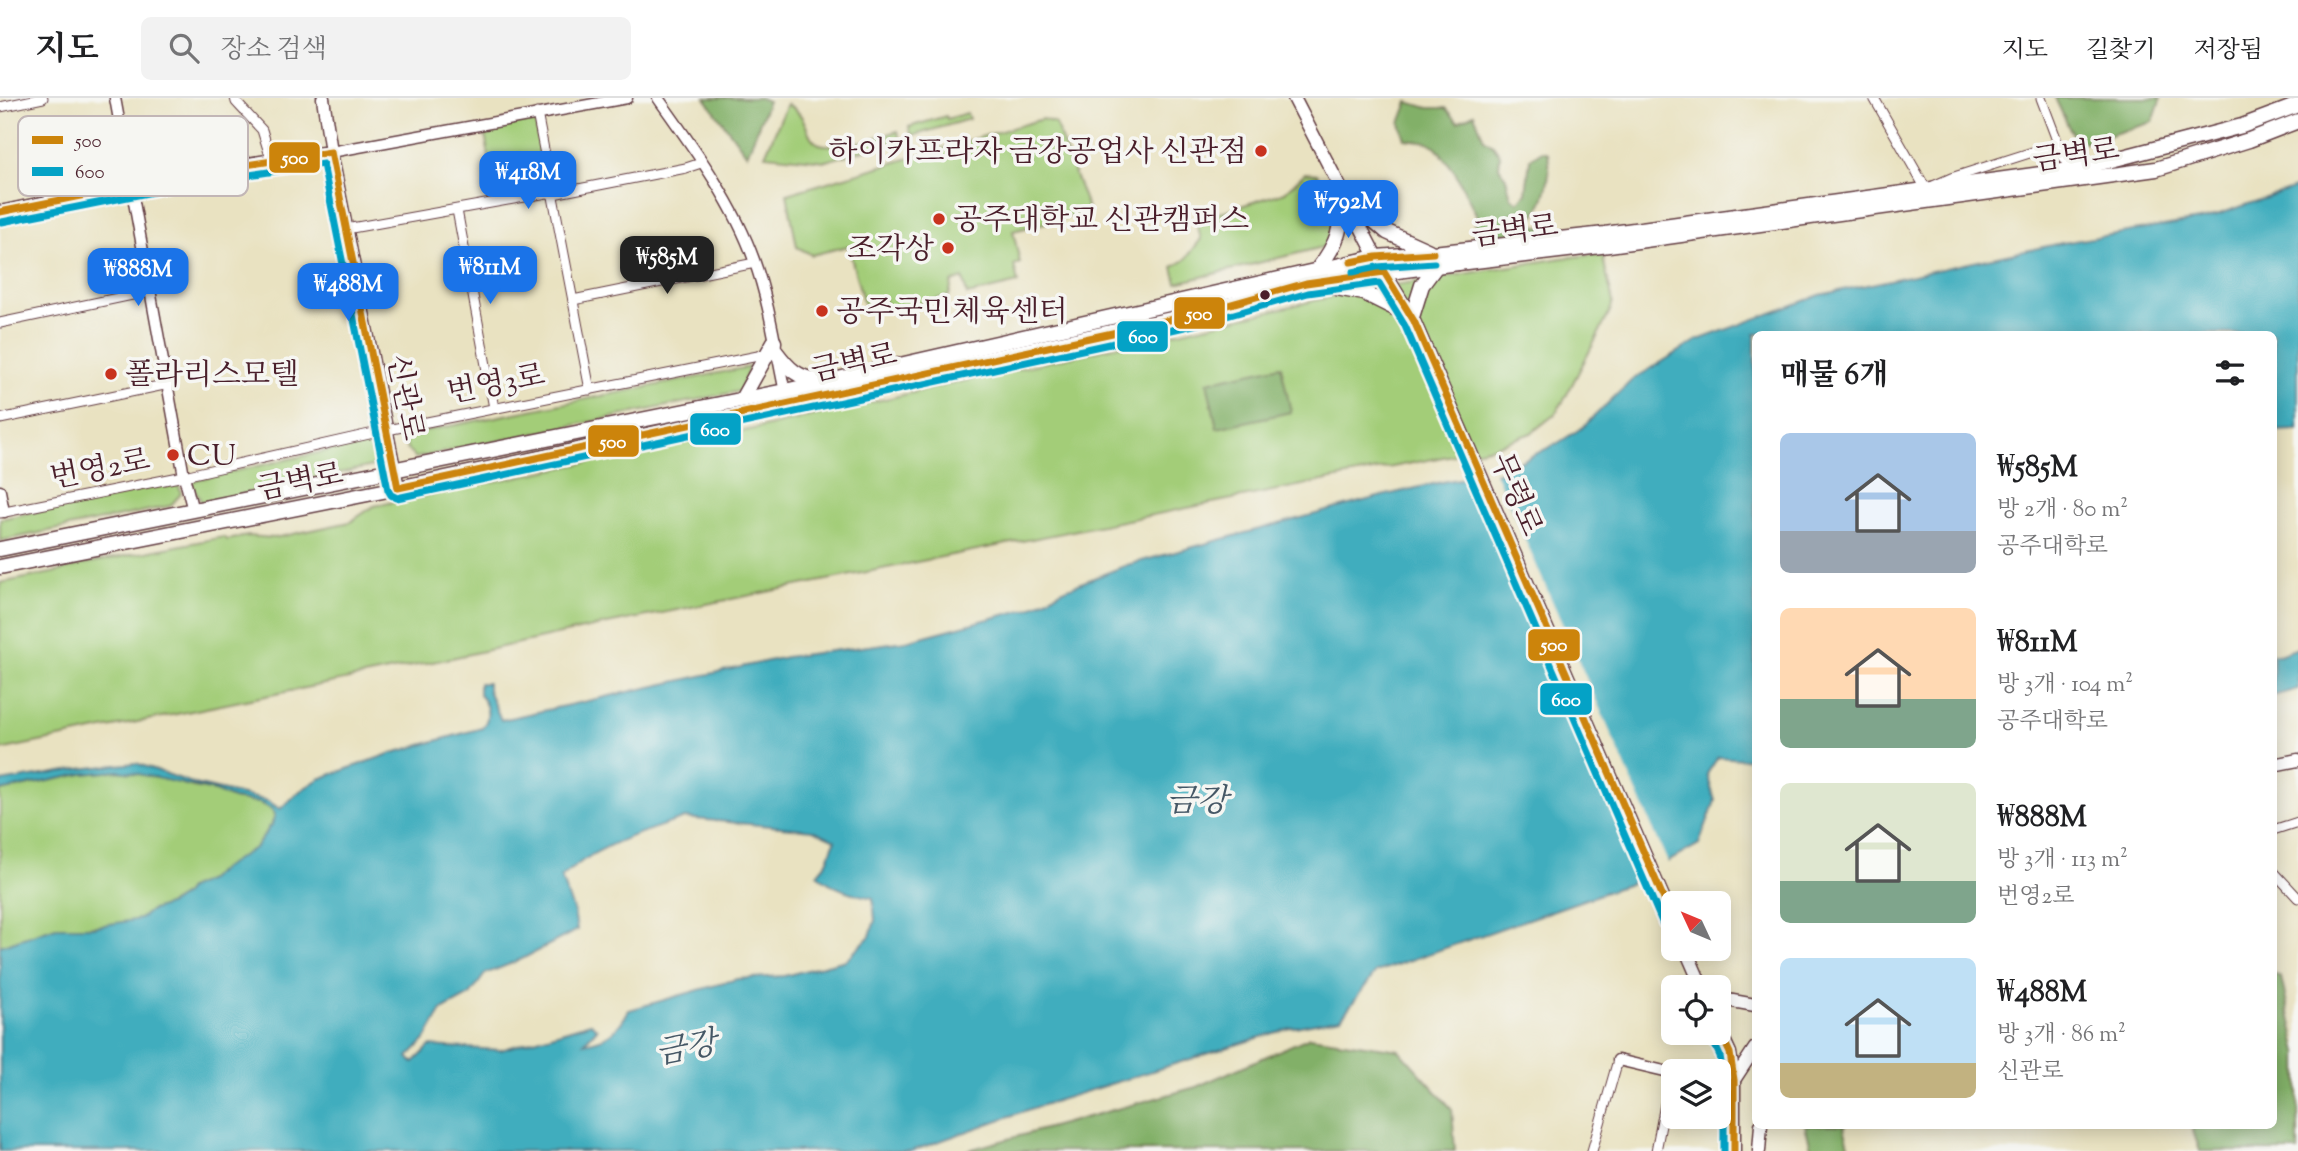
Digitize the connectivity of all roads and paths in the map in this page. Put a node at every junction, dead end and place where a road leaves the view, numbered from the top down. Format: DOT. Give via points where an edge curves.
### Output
graph roads {
  1 [pos="43,98"];
  2 [pos="115,98"];
  3 [pos="235,98"];
  4 [pos="323,98"];
  5 [pos="627,98"];
  6 [pos="658,98"];
  7 [pos="1294,98"];
  8 [pos="2041,98"];
  9 [pos="1876,99"];
  10 [pos="2298,105"];
  11 [pos="0,107"];
  12 [pos="537,113"];
  13 [pos="119,116"];
  14 [pos="2298,121"];
  15 [pos="2058,144"];
  16 [pos="331,152"];
  17 [pos="271,159"];
  18 [pos="248,163"];
  19 [pos="701,163"];
  20 [pos="2077,169"];
  21 [pos="1926,190"];
  22 [pos="1342,193"];
  23 [pos="553,194"];
  24 [pos="75,196"];
  25 [pos="134,196"];
  26 [pos="457,210"];
  27 [pos="0,212"];
  28 [pos="346,229"];
  29 [pos="1376,257"];
  30 [pos="1435,259"];
  31 [pos="755,263"];
  32 [pos="1317,270"];
  33 [pos="1384,272"];
  34 [pos="1306,284"];
  35 [pos="151,291"];
  36 [pos="573,300"];
  37 [pos="1413,319"];
  38 [pos="0,323"];
  39 [pos="773,349"];
  40 [pos="831,380"];
  41 [pos="169,384"];
  42 [pos="590,390"];
  43 [pos="786,397"];
  44 [pos="742,400"];
  45 [pos="494,408"];
  46 [pos="0,419"];
  47 [pos="387,430"];
  48 [pos="394,470"];
  49 [pos="184,476"];
  50 [pos="398,488"];
  51 [pos="0,491"];
  52 [pos="193,511"];
  53 [pos="2,512"];
  54 [pos="0,549"];
  55 [pos="0,567"];
  56 [pos="2298,753"];
  57 [pos="2277,757"];
  58 [pos="2298,760"];
  59 [pos="2277,764"];
  60 [pos="2298,822"];
  61 [pos="2277,829"];
  62 [pos="2277,875"];
  63 [pos="1661,892"];
  64 [pos="2298,898"];
  65 [pos="1731,1001"];
  66 [pos="1752,1004"];
  67 [pos="1726,1045"];
  68 [pos="1752,1053"];
  69 [pos="1618,1060"];
  70 [pos="1661,1070"];
  71 [pos="1731,1080"];
  72 [pos="1734,1080"];
  73 [pos="1661,1127"];
  74 [pos="1761,1129"];
  75 [pos="1592,1151"];
  76 [pos="1656,1151"];
  77 [pos="1734,1151"];
  78 [pos="1759,1151"];
  1 -- 11 [label="street"];
  2 -- 13 [label="street"];
  3 -- 17 [label="street" via="262,130"];
  4 -- 16 [label="main road, 신관로"];
  5 -- 12 [label="street"];
  6 -- 19 [label="street"];
  7 -- 22 [label="main road, 무령로"];
  8 -- 15 [label="street"];
  9 -- 21 [label="street"];
  10 -- 20 [label="main road, 금벽로" via="2242,126"];
  12 -- 16 [label="street"];
  12 -- 23 [label="street"];
  14 -- 30 [label="main road, 금벽로" via="2156,169 1609,245 1458,263"];
  15 -- 20 [label="street" via="2064,159"];
  15 -- 21 [label="street"];
  16 -- 17 [label="main road"];
  16 -- 28 [label="main road, 신관로"];
  17 -- 18 [label="main road"];
  19 -- 23 [label="street"];
  19 -- 31 [label="street" via="734,215"];
  20 -- 21 [label="main road, 금벽로"];
  21 -- 30 [label="main road, 금벽로"];
  22 -- 29 [label="main road, 무령로"];
  22 -- 30 [label="main road" via="1387,232"];
  22 -- 32 [label="main road" via="1342,224 1336,243"];
  23 -- 26 [label="street"];
  23 -- 36 [label="street"];
  24 -- 27 [label="main road"];
  25 -- 35 [label="street"];
  26 -- 28 [label="street"];
  26 -- 45 [label="street"];
  28 -- 47 [label="main road, 신관로"];
  29 -- 30 [label="main road, 금벽로"];
  29 -- 32 [label="main road, 금벽로"];
  29 -- 33 [label="main road, 무령로"];
  30 -- 33 [label="main road, 금벽로"];
  30 -- 37 [label="main road"];
  31 -- 36 [label="street"];
  31 -- 39 [label="street"];
  32 -- 40 [label="main road, 금벽로"];
  33 -- 34 [label="main road, 금벽로"];
  33 -- 37 [label="main road, 무령로"];
  34 -- 37 [label="main road" via="1364,293"];
  34 -- 43 [label="main road, 금벽로" via="1199,313"];
  35 -- 38 [label="street"];
  35 -- 41 [label="street"];
  36 -- 42 [label="street"];
  37 -- 63 [label="main road, 무령로"];
  39 -- 40 [label="main road" via="795,374 808,380"];
  39 -- 42 [label="street, 번영3로"];
  39 -- 43 [label="street"];
  39 -- 44 [label="main road"];
  40 -- 43 [label="main road, 금벽로"];
  41 -- 46 [label="street"];
  41 -- 49 [label="street"];
  42 -- 45 [label="street, 번영3로"];
  43 -- 44 [label="main road, 금벽로"];
  43 -- 50 [label="main road, 금벽로"];
  44 -- 48 [label="main road, 금벽로"];
  45 -- 47 [label="street, 번영3로"];
  47 -- 48 [label="main road, 신관로"];
  47 -- 49 [label="street, 번영3로"];
  48 -- 50 [label="main road, 신관로"];
  48 -- 52 [label="main road, 금벽로"];
  49 -- 52 [label="street"];
  49 -- 53 [label="street, 번영2로"];
  50 -- 55 [label="main road, 금벽로"];
  51 -- 53 [label="street, 번영2로"];
  52 -- 54 [label="main road, 금벽로"];
  56 -- 57 [label="main road"];
  58 -- 59 [label="main road"];
  60 -- 61 [label="street"];
  62 -- 64 [label="street"];
  65 -- 66 [label="main road"];
  67 -- 72 [label="main road"];
  68 -- 72 [label="main road"];
  69 -- 70 [label="street"];
  69 -- 75 [label="street"];
  71 -- 72 [label="street"];
  72 -- 77 [label="main road"];
  73 -- 76 [label="street"];
  74 -- 78 [label="main road"];
}
